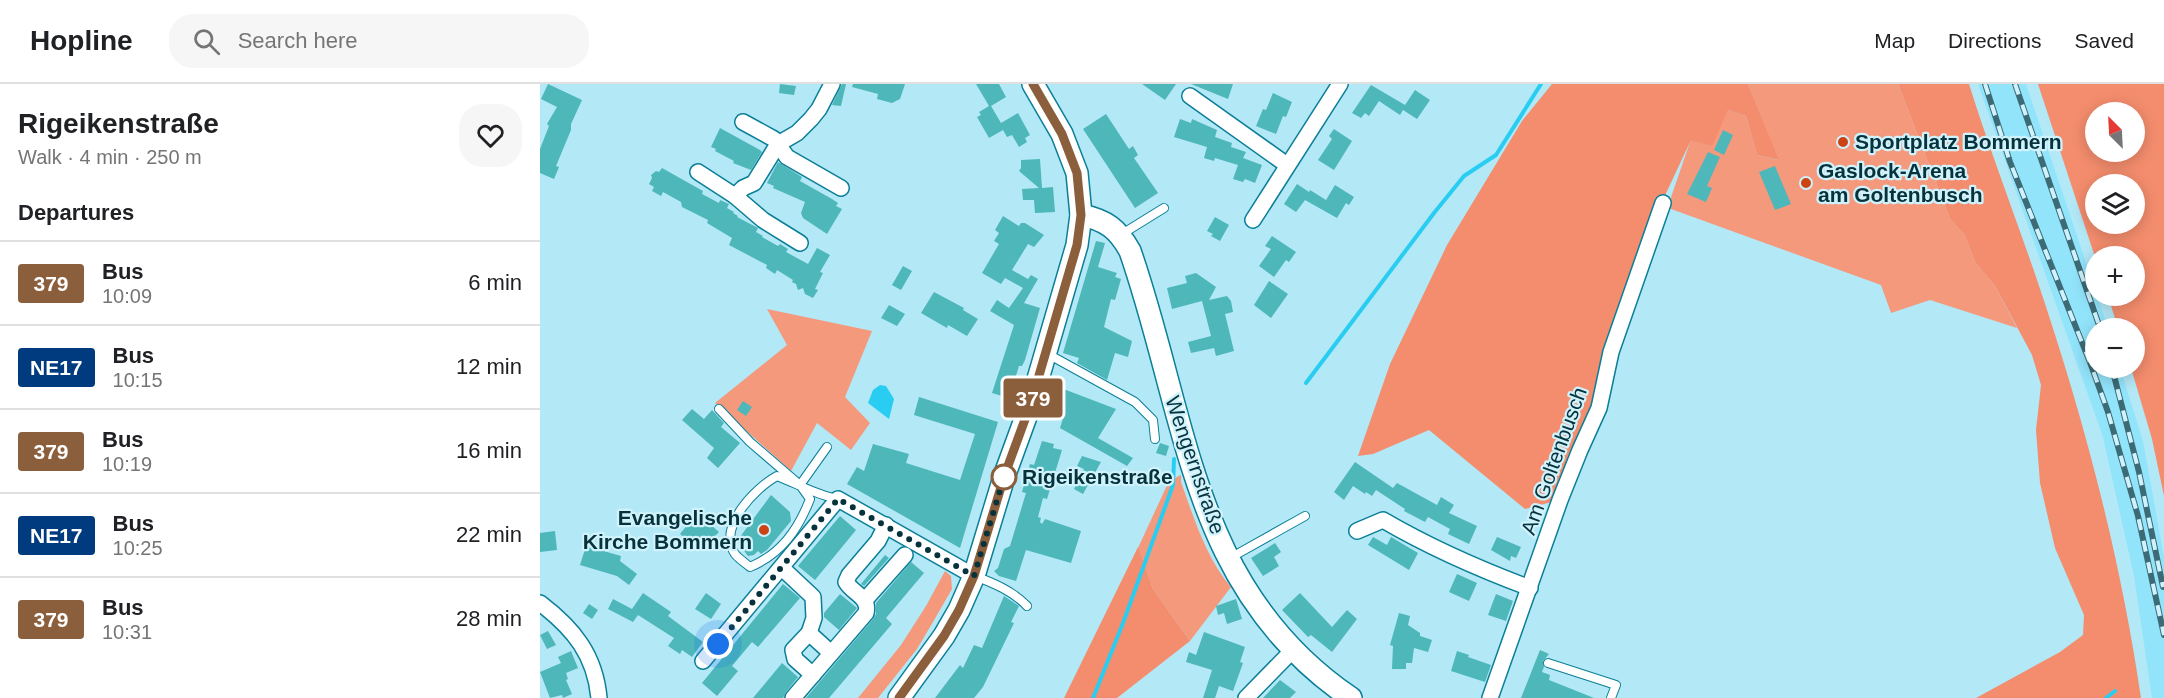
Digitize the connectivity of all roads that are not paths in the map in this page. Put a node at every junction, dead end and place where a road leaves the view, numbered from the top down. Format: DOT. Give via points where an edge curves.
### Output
graph roads {
  1 [pos="832,84"];
  2 [pos="1033,84"];
  3 [pos="1340,84"];
  4 [pos="1190,96"];
  5 [pos="743,122"];
  6 [pos="778,144"];
  7 [pos="1287,165"];
  8 [pos="698,172"];
  9 [pos="754,183"];
  10 [pos="841,188"];
  11 [pos="735,196"];
  12 [pos="1663,203"];
  13 [pos="751,208"];
  14 [pos="1164,208"];
  15 [pos="1081,215"];
  16 [pos="1253,220"];
  17 [pos="1121,235"];
  18 [pos="800,243"];
  19 [pos="1046,353"];
  20 [pos="719,409"];
  21 [pos="1155,439"];
  22 [pos="827,447"];
  23 [pos="800,485"];
  24 [pos="838,499"];
  25 [pos="1305,516"];
  26 [pos="886,525"];
  27 [pos="1357,531"];
  28 [pos="905,555"];
  29 [pos="1229,559"];
  30 [pos="782,568"];
  31 [pos="974,576"];
  32 [pos="1530,588"];
  33 [pos="866,600"];
  34 [pos="540,603"];
  35 [pos="1027,606"];
  36 [pos="809,633"];
  37 [pos="1293,650"];
  38 [pos="831,653"];
  39 [pos="703,661"];
  40 [pos="1548,663"];
  41 [pos="813,675"];
  42 [pos="599,698"];
  43 [pos="793,698"];
  44 [pos="899,698"];
  45 [pos="1248,698"];
  46 [pos="1352,698"];
  47 [pos="1490,698"];
  48 [pos="1611,698"];
  1 -- 6 [label="street" via="811,119"];
  2 -- 15 [label="main road" via="1073,159"];
  3 -- 7 [label="street"];
  4 -- 7 [label="street"];
  5 -- 6 [label="street"];
  6 -- 9 [label="street"];
  6 -- 10 [label="street" via="787,157"];
  7 -- 16 [label="street"];
  8 -- 11 [label="street"];
  9 -- 11 [label="street"];
  9 -- 13 [label="street" via="758,195"];
  11 -- 13 [label="street"];
  12 -- 32 [label="street, Am Goltenbusch" via="1611,352 1599,408 1564,490"];
  13 -- 18 [label="street"];
  14 -- 17 [label="lane"];
  15 -- 17 [label="main road" via="1105,222"];
  15 -- 19 [label="main road"];
  17 -- 29 [label="main road, Wengernstraße" via="1134,263 1186,452"];
  19 -- 21 [label="lane" via="1135,402 1153,420"];
  19 -- 31 [label="main road"];
  20 -- 23 [label="lane"];
  22 -- 23 [label="lane"];
  23 -- 23 [label="lane" via="777,476 762,484 740,511 729,533 735,553 750,567 789,540 810,499"];
  23 -- 24 [label="lane" via="820,496"];
  24 -- 26 [label="street"];
  24 -- 30 [label="street"];
  25 -- 29 [label="lane"];
  26 -- 31 [label="street"];
  26 -- 33 [label="street" via="846,582"];
  27 -- 32 [label="street" via="1383,520 1473,567"];
  28 -- 33 [label="street"];
  29 -- 37 [label="main road, Wengernstraße" via="1263,615"];
  30 -- 36 [label="street" via="813,597 814,618"];
  30 -- 39 [label="street"];
  31 -- 35 [label="lane" via="994,583"];
  31 -- 44 [label="main road" via="944,636"];
  32 -- 47 [label="street, Am Goltenbusch"];
  33 -- 38 [label="street" via="866,613"];
  34 -- 42 [label="street" via="586,650 595,670"];
  36 -- 38 [label="street"];
  36 -- 41 [label="street" via="793,655"];
  37 -- 45 [label="street"];
  37 -- 46 [label="main road, Wengernstraße"];
  38 -- 41 [label="street"];
  40 -- 48 [label="lane" via="1616,685"];
  41 -- 43 [label="street"];
}
